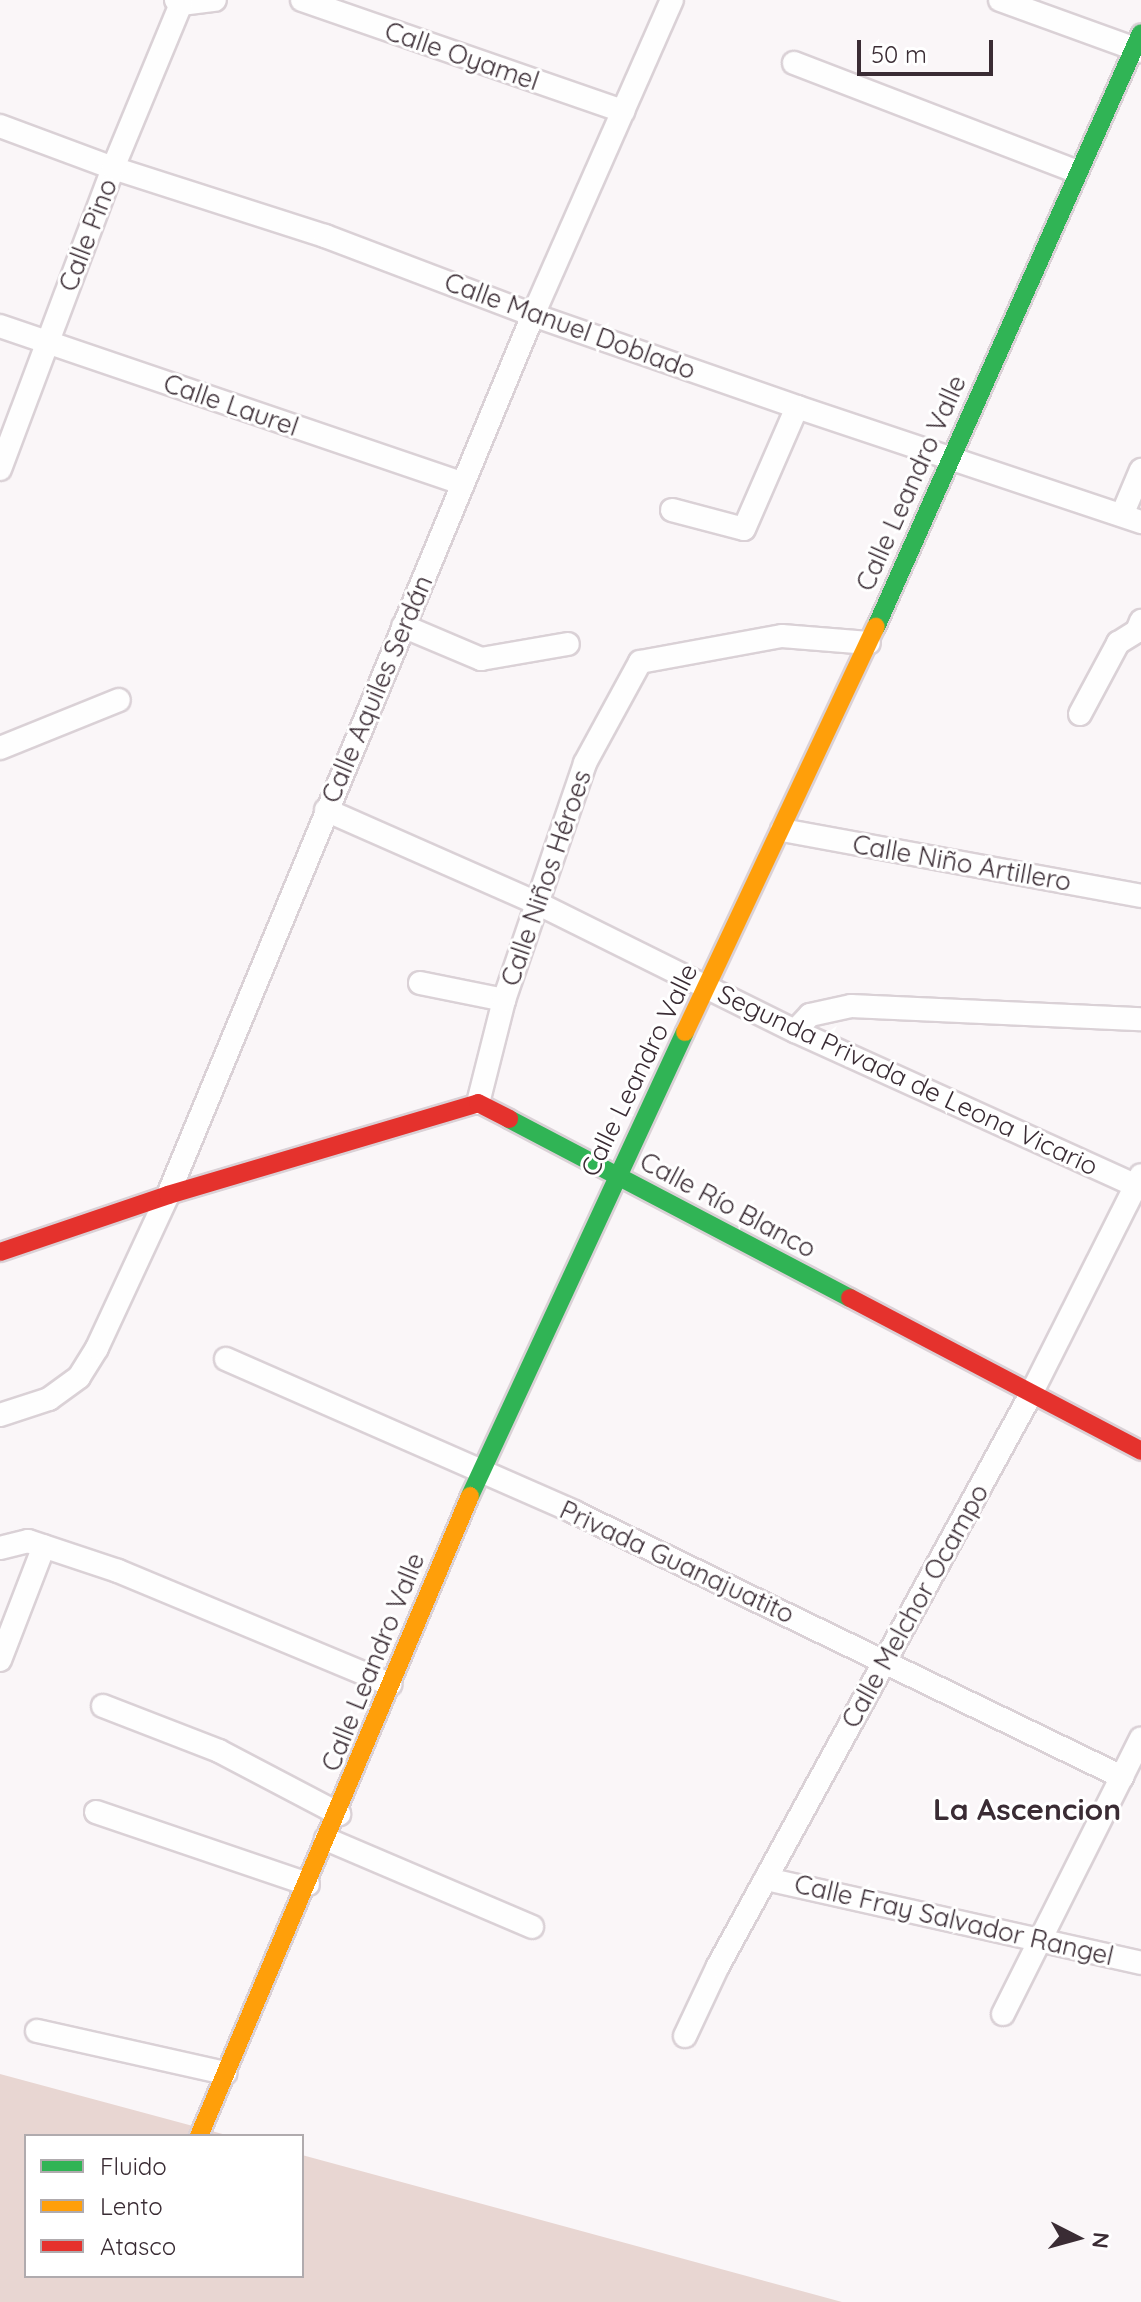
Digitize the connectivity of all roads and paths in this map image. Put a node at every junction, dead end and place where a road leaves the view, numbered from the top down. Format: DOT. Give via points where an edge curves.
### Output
graph roads {
  1 [pos="215,0"];
  2 [pos="302,0"];
  3 [pos="672,0"];
  4 [pos="1000,0"];
  5 [pos="179,2"];
  6 [pos="1139,44"];
  7 [pos="794,63"];
  8 [pos="623,111"];
  9 [pos="0,126"];
  10 [pos="113,168"];
  11 [pos="1076,171"];
  12 [pos="533,315"];
  13 [pos="0,326"];
  14 [pos="47,343"];
  15 [pos="797,407"];
  16 [pos="951,458"];
  17 [pos="0,469"];
  18 [pos="1141,470"];
  19 [pos="463,484"];
  20 [pos="672,510"];
  21 [pos="1132,519"];
  22 [pos="1141,621"];
  23 [pos="403,626"];
  24 [pos="869,643"];
  25 [pos="568,644"];
  26 [pos="119,700"];
  27 [pos="1080,714"];
  28 [pos="0,748"];
  29 [pos="326,810"];
  30 [pos="782,830"];
  31 [pos="1141,896"];
  32 [pos="539,904"];
  33 [pos="420,983"];
  34 [pos="708,988"];
  35 [pos="504,1000"];
  36 [pos="1141,1019"];
  37 [pos="795,1031"];
  38 [pos="478,1103"];
  39 [pos="617,1175"];
  40 [pos="1139,1183"];
  41 [pos="168,1195"];
  42 [pos="0,1252"];
  43 [pos="226,1359"];
  44 [pos="1030,1396"];
  45 [pos="0,1415"];
  46 [pos="1141,1451"];
  47 [pos="481,1471"];
  48 [pos="44,1546"];
  49 [pos="0,1548"];
  50 [pos="0,1660"];
  51 [pos="885,1661"];
  52 [pos="390,1684"];
  53 [pos="103,1706"];
  54 [pos="1141,1739"];
  55 [pos="1122,1777"];
  56 [pos="96,1812"];
  57 [pos="339,1814"];
  58 [pos="326,1839"];
  59 [pos="766,1879"];
  60 [pos="308,1884"];
  61 [pos="532,1927"];
  62 [pos="1041,1939"];
  63 [pos="1141,1963"];
  64 [pos="1003,2014"];
  65 [pos="37,2031"];
  66 [pos="685,2036"];
  67 [pos="225,2073"];
  68 [pos="200,2134"];
  1 -- 5 [label="street"];
  2 -- 8 [label="street, Calle Oyamel"];
  3 -- 8 [label="street, Calle Aquiles Serdán"];
  4 -- 6 [label="street"];
  5 -- 10 [label="street, Calle Pino"];
  6 -- 11 [label="street, Calle Leandro Valle"];
  7 -- 11 [label="street"];
  8 -- 12 [label="street, Calle Aquiles Serdán"];
  9 -- 10 [label="street, Calle Manuel Doblado"];
  10 -- 12 [label="street, Calle Manuel Doblado" via="325,236"];
  10 -- 14 [label="street, Calle Pino"];
  11 -- 16 [label="street, Calle Leandro Valle"];
  12 -- 15 [label="street, Calle Manuel Doblado"];
  12 -- 19 [label="street, Calle Aquiles Serdán"];
  13 -- 14 [label="street, Calle Laurel"];
  14 -- 17 [label="street, Calle Pino"];
  14 -- 19 [label="street, Calle Laurel"];
  15 -- 16 [label="street, Calle Manuel Doblado"];
  15 -- 20 [label="street" via="744,529"];
  16 -- 21 [label="street, Calle Manuel Doblado"];
  16 -- 24 [label="street, Calle Leandro Valle"];
  18 -- 21 [label="street"];
  19 -- 23 [label="street, Calle Aquiles Serdán"];
  22 -- 27 [label="street" via="1137,631 1118,643"];
  23 -- 25 [label="street" via="481,659"];
  23 -- 29 [label="street, Calle Aquiles Serdán"];
  24 -- 30 [label="street, Calle Leandro Valle"];
  24 -- 32 [label="street, Calle Niños Héroes" via="782,636 640,662 585,763"];
  26 -- 28 [label="street"];
  29 -- 32 [label="street, Segunda Privada de Leona Vicario"];
  29 -- 41 [label="street, Calle Aquiles Serdán"];
  30 -- 31 [label="street, Calle Niño Artillero"];
  30 -- 34 [label="street, Calle Leandro Valle"];
  32 -- 34 [label="street, Segunda Privada de Leona Vicario"];
  32 -- 35 [label="street, Calle Niños Héroes"];
  33 -- 35 [label="street"];
  34 -- 37 [label="street, Segunda Privada de Leona Vicario"];
  34 -- 39 [label="street, Calle Leandro Valle"];
  35 -- 38 [label="street, Calle Niños Héroes"];
  36 -- 37 [label="street" via="851,1006 810,1015"];
  37 -- 40 [label="street, Segunda Privada de Leona Vicario"];
  38 -- 39 [label="street, Calle Río Blanco"];
  38 -- 41 [label="street"];
  39 -- 44 [label="street, Calle Río Blanco"];
  39 -- 47 [label="street, Calle Leandro Valle"];
  40 -- 44 [label="street, Calle Melchor Ocampo"];
  41 -- 42 [label="street"];
  41 -- 45 [label="street, Calle Aquiles Serdán" via="79,1377 49,1399"];
  43 -- 47 [label="street, Privada Guanajuatito"];
  44 -- 46 [label="street, Calle Río Blanco"];
  44 -- 51 [label="street, Calle Melchor Ocampo"];
  47 -- 51 [label="street, Privada Guanajuatito"];
  47 -- 52 [label="street, Calle Leandro Valle"];
  48 -- 49 [label="street" via="28,1541"];
  48 -- 50 [label="street"];
  48 -- 52 [label="street" via="118,1571"];
  51 -- 55 [label="street, Privada Guanajuatito"];
  51 -- 59 [label="street, Calle Melchor Ocampo"];
  52 -- 57 [label="street, Calle Leandro Valle"];
  53 -- 57 [label="street" via="219,1751"];
  54 -- 55 [label="street"];
  55 -- 62 [label="street"];
  56 -- 60 [label="street"];
  57 -- 58 [label="street, Calle Leandro Valle"];
  58 -- 60 [label="street, Calle Leandro Valle"];
  58 -- 61 [label="street"];
  59 -- 62 [label="street, Calle Fray Salvador Rangel"];
  59 -- 66 [label="street, Calle Melchor Ocampo"];
  60 -- 67 [label="street, Calle Leandro Valle"];
  62 -- 63 [label="street, Calle Fray Salvador Rangel"];
  62 -- 64 [label="street"];
  65 -- 67 [label="street"];
  67 -- 68 [label="street, Calle Leandro Valle"];
}
